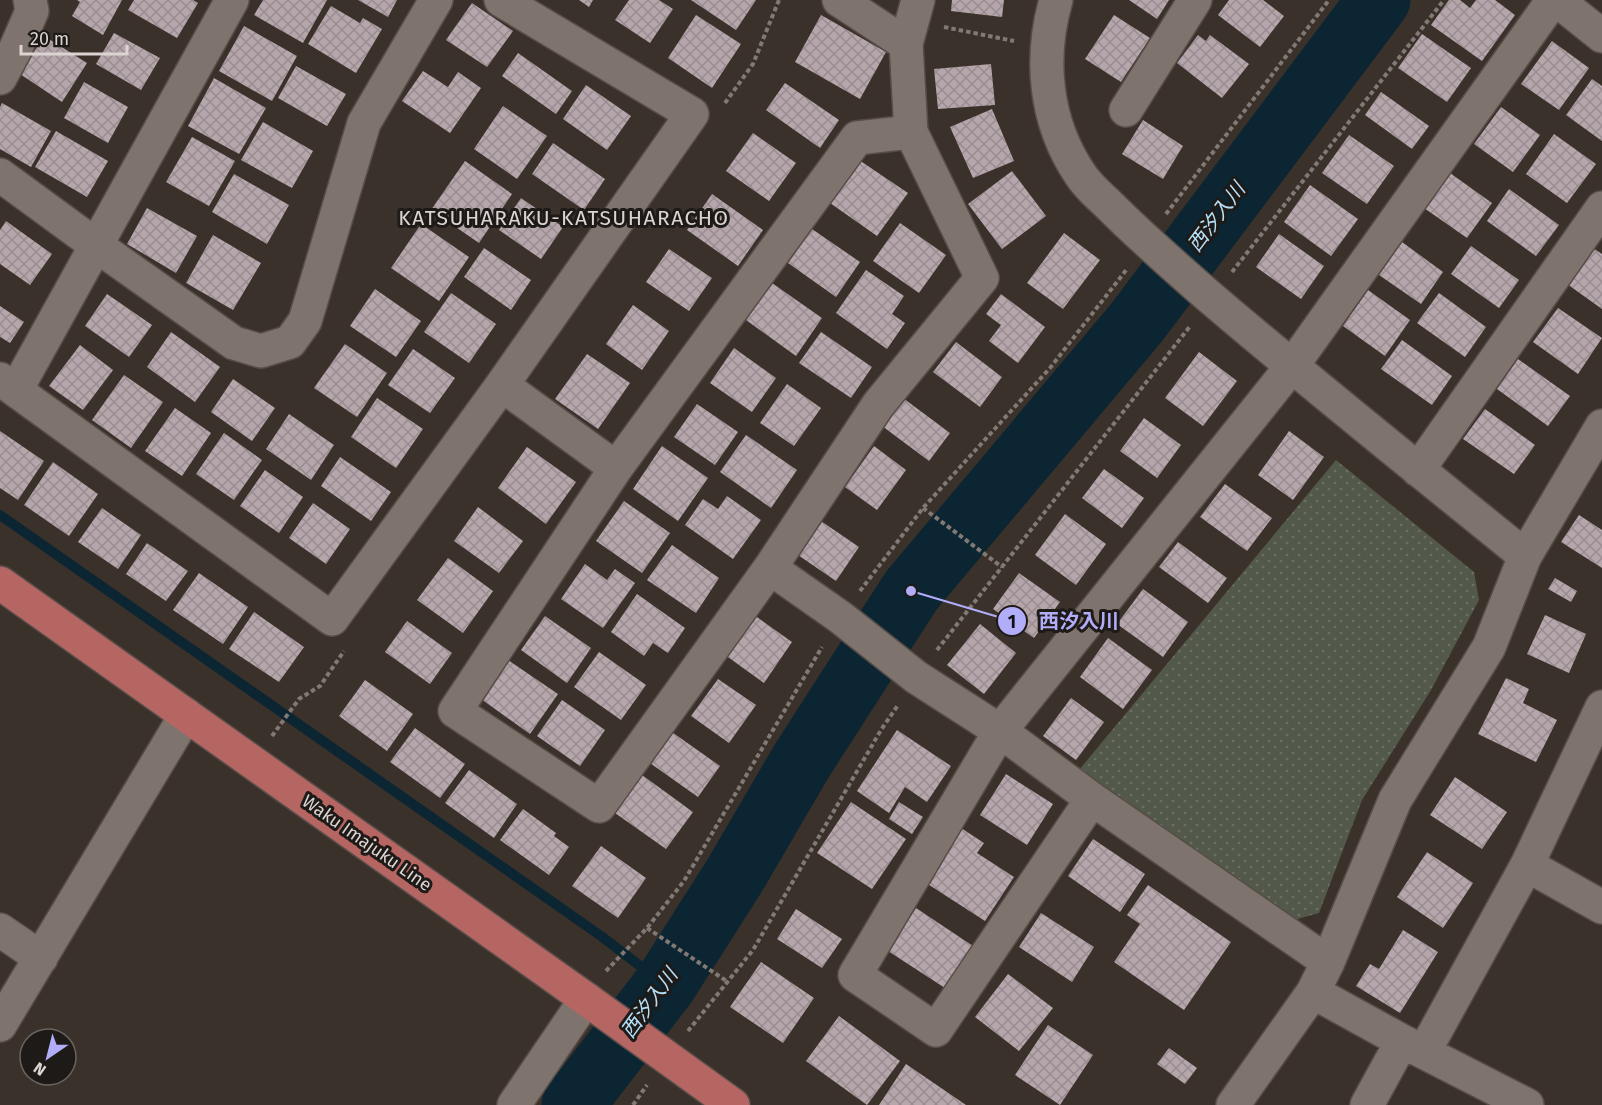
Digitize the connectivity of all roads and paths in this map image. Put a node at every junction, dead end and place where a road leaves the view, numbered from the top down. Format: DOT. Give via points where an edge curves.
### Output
graph roads {
  1 [pos="30,0"];
  2 [pos="232,0"];
  3 [pos="436,0"];
  4 [pos="501,0"];
  5 [pos="839,0"];
  6 [pos="1056,0"];
  7 [pos="1196,0"];
  8 [pos="1329,0"];
  9 [pos="1444,0"];
  10 [pos="1552,0"];
  11 [pos="1557,0"];
  12 [pos="912,22"];
  13 [pos="1602,36"];
  14 [pos="1020,42"];
  15 [pos="0,78"];
  16 [pos="1126,110"];
  17 [pos="910,132"];
  18 [pos="0,175"];
  19 [pos="1602,208"];
  20 [pos="1148,243"];
  21 [pos="97,246"];
  22 [pos="1212,298"];
  23 [pos="1292,366"];
  24 [pos="8,385"];
  25 [pos="502,385"];
  26 [pos="1602,426"];
  27 [pos="616,468"];
  28 [pos="1418,470"];
  29 [pos="923,508"];
  30 [pos="1525,556"];
  31 [pos="1002,567"];
  32 [pos="770,568"];
  33 [pos="0,583"];
  34 [pos="840,617"];
  35 [pos="916,677"];
  36 [pos="299,699"];
  37 [pos="1602,707"];
  38 [pos="186,714"];
  39 [pos="1000,731"];
  40 [pos="272,737"];
  41 [pos="1092,799"];
  42 [pos="1527,864"];
  43 [pos="1602,907"];
  44 [pos="647,928"];
  45 [pos="0,930"];
  46 [pos="41,958"];
  47 [pos="1328,963"];
  48 [pos="728,982"];
  49 [pos="1313,992"];
  50 [pos="592,1003"];
  51 [pos="0,1025"];
  52 [pos="1413,1047"];
  53 [pos="660,1053"];
  54 [pos="514,1105"];
  55 [pos="733,1105"];
  56 [pos="1233,1105"];
  57 [pos="1367,1105"];
  58 [pos="1527,1105"];
  1 -- 15 [label="street" via="32,11"];
  2 -- 21 [label="street"];
  3 -- 21 [label="street" via="364,123 305,321 290,342 261,351 234,343"];
  4 -- 25 [label="street" via="692,114"];
  5 -- 12 [label="street"];
  6 -- 20 [label="street" via="1047,47 1047,88 1056,127 1081,177"];
  7 -- 16 [label="street"];
  8 -- 20 [label="path"];
  9 -- 22 [label="path"];
  10 -- 23 [label="street"];
  11 -- 13 [label="street"];
  12 -- 14 [label="path"];
  12 -- 17 [label="street"];
  17 -- 27 [label="street" via="857,138"];
  17 -- 32 [label="street" via="982,278 878,405"];
  18 -- 21 [label="street"];
  19 -- 28 [label="street"];
  20 -- 22 [label="street"];
  20 -- 29 [label="path" via="1050,368"];
  21 -- 24 [label="street"];
  22 -- 23 [label="street"];
  22 -- 31 [label="path"];
  23 -- 28 [label="street"];
  23 -- 39 [label="street"];
  24 -- 25 [label="street" via="332,619"];
  25 -- 27 [label="street"];
  26 -- 30 [label="street"];
  27 -- 32 [label="street" via="455,711 599,806"];
  28 -- 30 [label="street"];
  29 -- 31 [label="path"];
  29 -- 34 [label="path"];
  30 -- 47 [label="street" via="1488,647 1395,800"];
  31 -- 35 [label="path"];
  32 -- 34 [label="street"];
  33 -- 38 [label="main road, Waku Imajuku Line"];
  34 -- 35 [label="street"];
  34 -- 44 [label="path" via="684,881"];
  35 -- 39 [label="street"];
  35 -- 48 [label="path" via="753,950"];
  36 -- 40 [label="path"];
  37 -- 42 [label="street"];
  38 -- 46 [label="street"];
  38 -- 50 [label="main road, Waku Imajuku Line"];
  39 -- 41 [label="street"];
  39 -- 41 [label="street" via="855,975 936,1030"];
  41 -- 47 [label="street"];
  42 -- 43 [label="street"];
  42 -- 52 [label="street"];
  44 -- 48 [label="path"];
  44 -- 50 [label="path" via="606,971"];
  45 -- 46 [label="street"];
  46 -- 51 [label="street"];
  47 -- 49 [label="street"];
  48 -- 53 [label="path"];
  49 -- 52 [label="street"];
  49 -- 56 [label="street"];
  50 -- 53 [label="main road, Waku Imajuku Line"];
  50 -- 54 [label="street"];
  52 -- 57 [label="street"];
  52 -- 58 [label="street"];
  53 -- 55 [label="main road, Waku Imajuku Line"];
}
